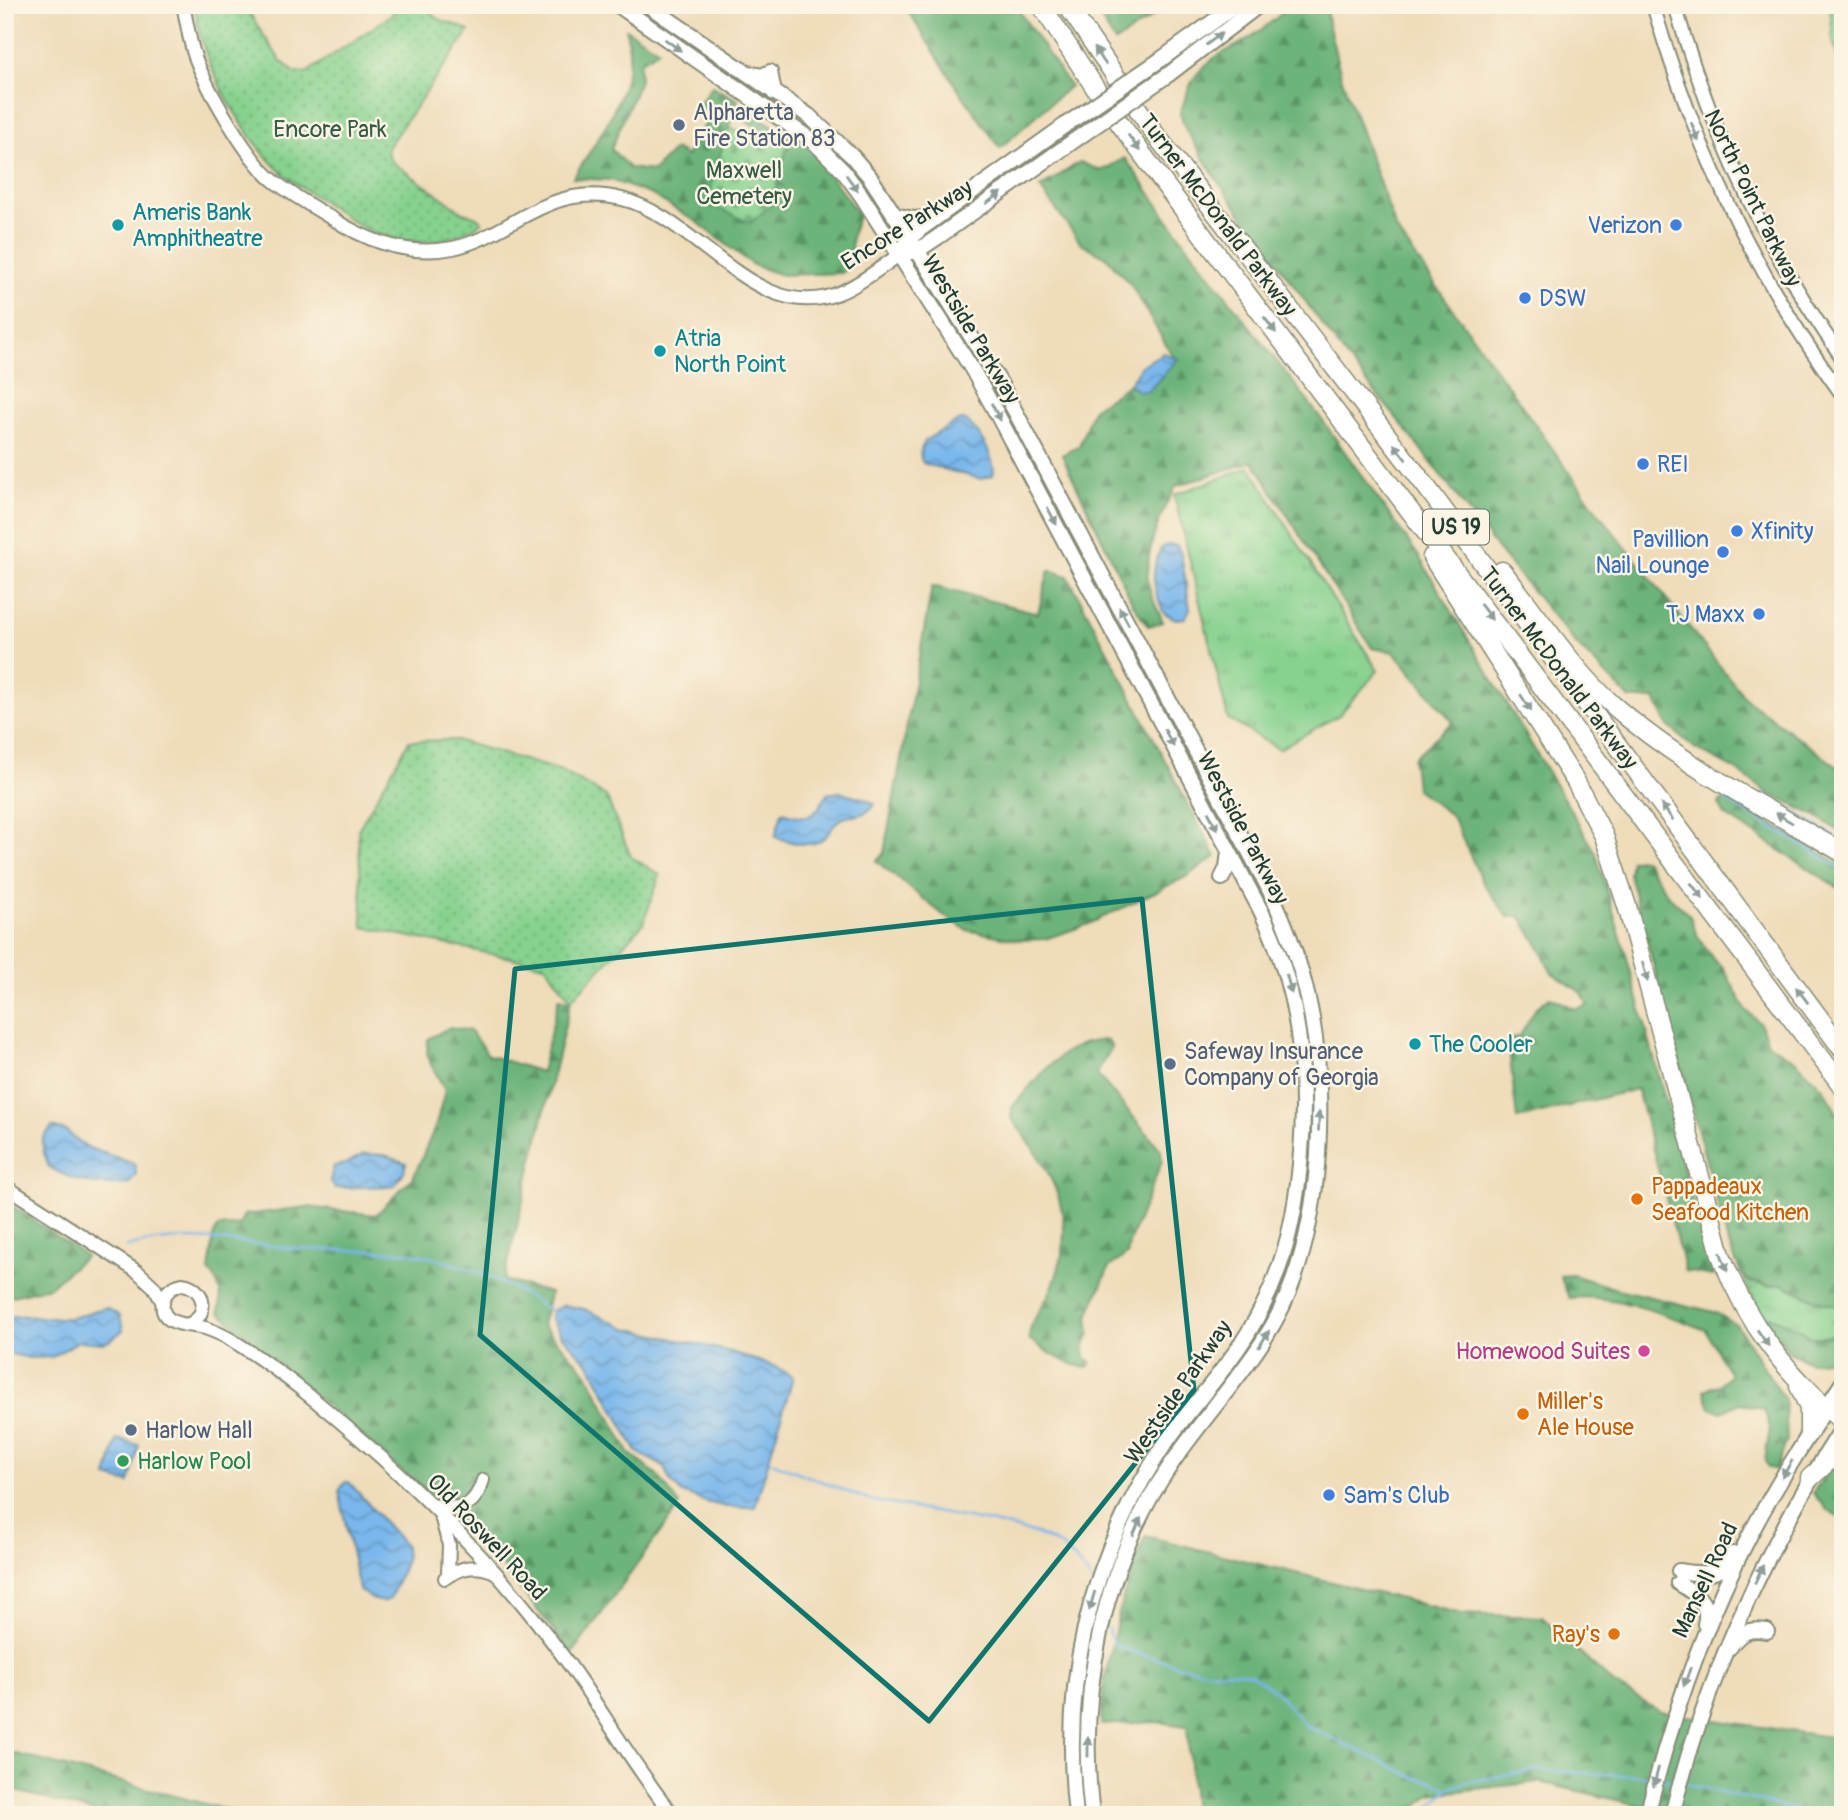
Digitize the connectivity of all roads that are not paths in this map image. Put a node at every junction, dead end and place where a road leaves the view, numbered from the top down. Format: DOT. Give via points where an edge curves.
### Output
graph roads {
  1 [pos="183,5"];
  2 [pos="618,5"];
  3 [pos="648,5"];
  4 [pos="1041,5"];
  5 [pos="1067,5"];
  6 [pos="1236,5"];
  7 [pos="1259,5"];
  8 [pos="1653,5"];
  9 [pos="1675,5"];
  10 [pos="894,215"];
  11 [pos="938,217"];
  12 [pos="938,237"];
  13 [pos="913,244"];
  14 [pos="899,254"];
  15 [pos="933,276"];
  16 [pos="981,350"];
  17 [pos="1843,359"];
  18 [pos="1843,396"];
  19 [pos="1424,485"];
  20 [pos="1401,499"];
  21 [pos="1228,849"];
  22 [pos="1843,853"];
  23 [pos="1222,878"];
  24 [pos="1843,1050"];
  25 [pos="1843,1087"];
  26 [pos="5,1186"];
  27 [pos="138,1272"];
  28 [pos="179,1285"];
  29 [pos="163,1303"];
  30 [pos="203,1307"];
  31 [pos="186,1325"];
  32 [pos="222,1334"];
  33 [pos="1794,1377"];
  34 [pos="1843,1382"];
  35 [pos="1826,1408"];
  36 [pos="1843,1425"];
  37 [pos="1810,1433"];
  38 [pos="1843,1452"];
  39 [pos="1810,1478"];
  40 [pos="483,1480"];
  41 [pos="435,1509"];
  42 [pos="1761,1513"];
  43 [pos="495,1572"];
  44 [pos="1767,1631"];
  45 [pos="1696,1653"];
  46 [pos="1719,1663"];
  47 [pos="673,1815"];
  48 [pos="1076,1815"];
  49 [pos="1092,1815"];
  50 [pos="1647,1815"];
  51 [pos="1672,1815"];
  1 -- 14 [label="street, Encore Parkway" via="203,78 254,161 274,181 329,217 390,247 454,248 552,202 595,197 646,206 753,283 785,298 824,298 840,293"];
  2 -- 14 [label="main road, Westside Parkway, one-way" via="814,142 853,183"];
  3 -- 10 [label="main road, Westside Parkway" via="740,69 762,76 770,72 774,93 842,145"];
  4 -- 20 [label="highway, Turner McDonald Parkway / US 19, one-way" via="1122,126"];
  19 -- 5 [label="highway, Turner McDonald Parkway / US 19, one-way" via="1149,125"];
  6 -- 11 [label="main road, Encore Parkway, bridge"];
  12 -- 7 [label="main road, Encore Parkway, one-way, bridge"];
  8 -- 18 [label="street, North Point Parkway, one-way" via="1681,96 1733,217 1783,307"];
  9 -- 17 [label="street, North Point Parkway" via="1701,89 1738,178 1790,278"];
  10 -- 11 [label="main road"];
  10 -- 13 [label="main road, Westside Parkway"];
  11 -- 13 [label="main road, Encore Parkway"];
  12 -- 13 [label="main road, Encore Parkway"];
  12 -- 15 [label="main road"];
  13 -- 14 [label="main road"];
  13 -- 15 [label="main road, Westside Parkway"];
  14 -- 16 [label="main road" via="916,266 955,325"];
  14 -- 21 [label="main road, Westside Parkway, one-way" via="985,391"];
  15 -- 16 [label="main road, Westside Parkway"];
  49 -- 16 [label="main road, Westside Parkway, one-way" via="1089,1706 1109,1598 1137,1525 1163,1476 1262,1342 1293,1279 1315,1186 1319,1063 1304,982 1275,902"];
  22 -- 19 [label="highway, one-way" via="1685,758 1614,706 1474,535"];
  24 -- 19 [label="highway, Turner McDonald Parkway / US 19, one-way"];
  20 -- 25 [label="highway, Turner McDonald Parkway / US 19, one-way"];
  20 -- 33 [label="highway, one-way" via="1448,583 1571,773 1600,826 1627,906 1721,1255 1747,1313"];
  21 -- 23 [label="main road"];
  21 -- 48 [label="main road, Westside Parkway, one-way" via="1278,949 1297,1020 1304,1113 1297,1200 1286,1252 1261,1311 1158,1456 1124,1515 1103,1566 1075,1680 1072,1763"];
  26 -- 27 [label="street, Old Roswell Road"];
  27 -- 28 [label="street, Old Roswell Road"];
  27 -- 29 [label="street, Old Roswell Road"];
  28 -- 29 [label="street" via="170,1289"];
  28 -- 30 [label="street, Old Roswell Road" via="197,1290"];
  29 -- 31 [label="street, Old Roswell Road" via="168,1319"];
  30 -- 31 [label="street" via="197,1319"];
  30 -- 32 [label="street, Old Roswell Road"];
  31 -- 32 [label="street, Old Roswell Road"];
  32 -- 41 [label="street, Old Roswell Road" via="320,1405"];
  33 -- 35 [label="highway"];
  33 -- 37 [label="highway" via="1809,1408"];
  34 -- 35 [label="main road, Mansell Road"];
  35 -- 36 [label="highway"];
  35 -- 37 [label="main road, Mansell Road"];
  36 -- 39 [label="main road, Mansell Road"];
  37 -- 42 [label="main road, Mansell Road, one-way"];
  38 -- 39 [label="highway"];
  46 -- 39 [label="main road, Mansell Road, one-way" via="1760,1570"];
  40 -- 41 [label="street" via="467,1506"];
  41 -- 43 [label="street, Old Roswell Road"];
  41 -- 43 [label="street" via="449,1545 446,1576 465,1567"];
  42 -- 45 [label="main road, Mansell Road"];
  42 -- 45 [label="main road" via="1747,1526 1724,1568 1678,1577 1704,1604 1707,1614"];
  43 -- 47 [label="street, Old Roswell Road" via="568,1662"];
  44 -- 46 [label="main road" via="1755,1629 1740,1635"];
  45 -- 50 [label="main road, Mansell Road, one-way" via="1666,1740"];
  46 -- 51 [label="main road, Mansell Road"];
}
